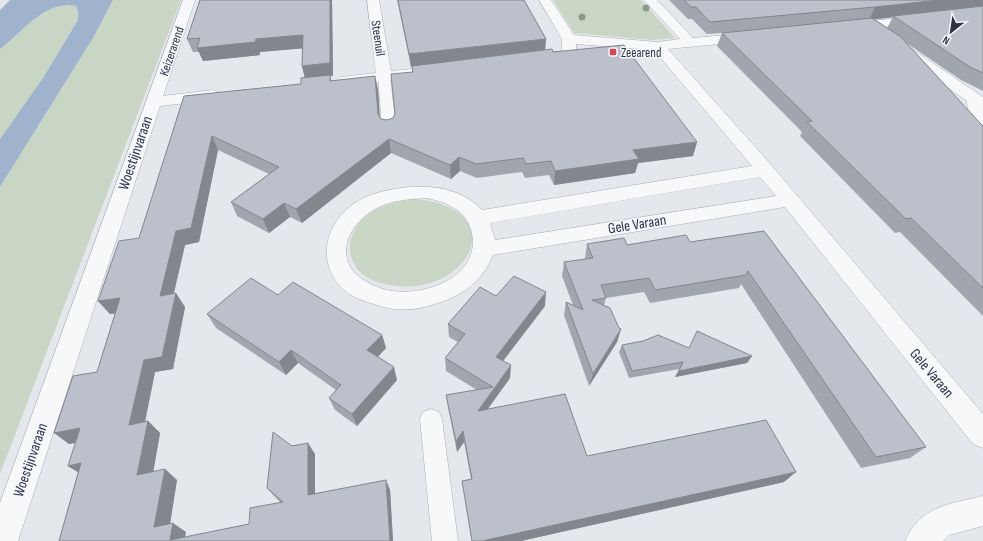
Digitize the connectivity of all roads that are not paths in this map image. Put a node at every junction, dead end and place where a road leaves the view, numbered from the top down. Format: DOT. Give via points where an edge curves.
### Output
graph roads {
  1 [pos="189,0"];
  2 [pos="373,0"];
  3 [pos="545,0"];
  4 [pos="650,0"];
  5 [pos="930,18"];
  6 [pos="869,25"];
  7 [pos="838,28"];
  8 [pos="760,36"];
  9 [pos="569,39"];
  10 [pos="690,42"];
  11 [pos="658,46"];
  12 [pos="523,60"];
  13 [pos="438,71"];
  14 [pos="384,76"];
  15 [pos="330,82"];
  16 [pos="230,94"];
  17 [pos="979,101"];
  18 [pos="153,102"];
  19 [pos="983,124"];
  20 [pos="389,128"];
  21 [pos="764,170"];
  22 [pos="789,200"];
  23 [pos="478,218"];
  24 [pos="484,249"];
  25 [pos="431,419"];
  26 [pos="983,435"];
  27 [pos="983,511"];
  28 [pos="2,541"];
  29 [pos="445,541"];
  30 [pos="921,541"];
  1 -- 18 [label="street, Keizerarend"];
  2 -- 14 [label="street, Steenuil"];
  3 -- 9 [label="street"];
  4 -- 10 [label="street"];
  5 -- 6 [label="street"];
  6 -- 7 [label="street"];
  6 -- 17 [label="street"];
  8 -- 10 [label="street"];
  9 -- 11 [label="street"];
  9 -- 12 [label="street" via="569,54"];
  10 -- 11 [label="street"];
  11 -- 21 [label="street, Gele Varaan"];
  13 -- 14 [label="street"];
  14 -- 15 [label="street"];
  14 -- 20 [label="lane"];
  16 -- 18 [label="street, Woestijnvaraan"];
  17 -- 19 [label="street" via="977,117"];
  18 -- 28 [label="street, Woestijnvaraan"];
  21 -- 22 [label="street, Gele Varaan"];
  21 -- 23 [label="street"];
  22 -- 24 [label="street, Gele Varaan"];
  22 -- 26 [label="street, Gele Varaan"];
  23 -- 24 [label="street" via="485,235"];
  23 -- 24 [label="street" via="466,206 427,192 383,198 363,207 347,221 337,238 335,256 342,274 357,288 380,298 407,301 434,296 458,285 475,270"];
  25 -- 29 [label="lane"];
  27 -- 30 [label="street" via="940,522"];
}
